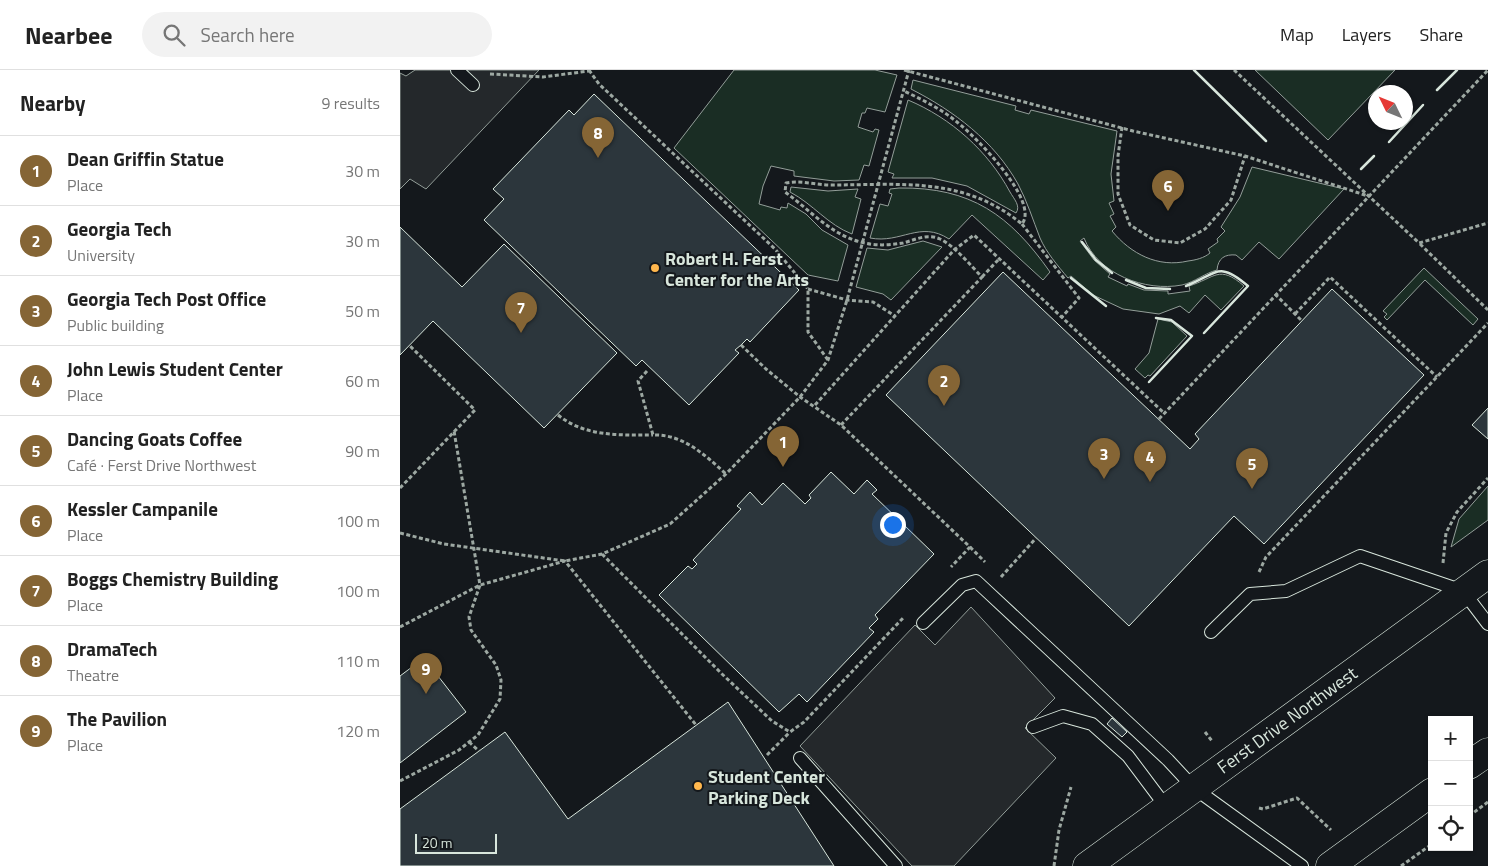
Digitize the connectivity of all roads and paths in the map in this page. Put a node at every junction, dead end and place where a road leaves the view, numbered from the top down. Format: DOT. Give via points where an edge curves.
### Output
graph roads {
  1 [pos="457,70"];
  2 [pos="904,70"];
  3 [pos="1234,70"];
  4 [pos="1488,70"];
  5 [pos="589,71"];
  6 [pos="909,71"];
  7 [pos="486,74"];
  8 [pos="473,85"];
  9 [pos="904,92"];
  10 [pos="1122,127"];
  11 [pos="1245,156"];
  12 [pos="878,186"];
  13 [pos="1368,196"];
  14 [pos="1488,223"];
  15 [pos="1022,224"];
  16 [pos="863,243"];
  17 [pos="1419,244"];
  18 [pos="954,250"];
  19 [pos="999,259"];
  20 [pos="982,277"];
  21 [pos="808,289"];
  22 [pos="1275,294"];
  23 [pos="847,300"];
  24 [pos="1488,310"];
  25 [pos="1295,314"];
  26 [pos="895,316"];
  27 [pos="1061,318"];
  28 [pos="1302,321"];
  29 [pos="1488,323"];
  30 [pos="409,345"];
  31 [pos="740,345"];
  32 [pos="828,360"];
  33 [pos="648,371"];
  34 [pos="1437,377"];
  35 [pos="800,397"];
  36 [pos="815,406"];
  37 [pos="1164,413"];
  38 [pos="558,415"];
  39 [pos="1159,419"];
  40 [pos="841,425"];
  41 [pos="454,431"];
  42 [pos="653,435"];
  43 [pos="726,474"];
  44 [pos="1488,478"];
  45 [pos="400,488"];
  46 [pos="400,533"];
  47 [pos="1036,538"];
  48 [pos="472,548"];
  49 [pos="602,554"];
  50 [pos="566,561"];
  51 [pos="1442,562"];
  52 [pos="949,569"];
  53 [pos="1488,574"];
  54 [pos="1002,577"];
  55 [pos="480,584"];
  56 [pos="1464,591"];
  57 [pos="1250,594"];
  58 [pos="909,612"];
  59 [pos="923,623"];
  60 [pos="1488,624"];
  61 [pos="400,627"];
  62 [pos="1212,632"];
  63 [pos="696,726"];
  64 [pos="1033,727"];
  65 [pos="790,732"];
  66 [pos="469,742"];
  67 [pos="479,751"];
  68 [pos="1488,752"];
  69 [pos="767,755"];
  70 [pos="800,758"];
  71 [pos="1473,762"];
  72 [pos="400,781"];
  73 [pos="1071,788"];
  74 [pos="1194,788"];
  75 [pos="1428,795"];
  76 [pos="1488,802"];
  77 [pos="1256,806"];
  78 [pos="1167,808"];
  79 [pos="1473,813"];
  80 [pos="1331,830"];
  81 [pos="1428,847"];
  82 [pos="896,866"];
  83 [pos="1054,866"];
  84 [pos="1087,866"];
  85 [pos="1302,866"];
  86 [pos="1330,866"];
  87 [pos="1401,866"];
  1 -- 8 [label="lane"];
  2 -- 6 [label="path"];
  3 -- 13 [label="path"];
  4 -- 13 [label="path"];
  5 -- 7 [label="path" via="543,77"];
  5 -- 21 [label="path" via="775,249"];
  6 -- 9 [label="path"];
  6 -- 10 [label="path"];
  9 -- 12 [label="path"];
  9 -- 15 [label="path" via="933,105 976,139 1020,196 1026,212"];
  10 -- 11 [label="path"];
  10 -- 11 [label="path" via="1118,194 1130,225 1154,240 1180,243 1205,229 1231,200"];
  11 -- 13 [label="path"];
  12 -- 15 [label="path" via="936,186 968,193 1005,210"];
  12 -- 16 [label="path"];
  12 -- 16 [label="path" via="786,183 785,192 824,224"];
  13 -- 17 [label="path"];
  13 -- 22 [label="path"];
  14 -- 17 [label="path"];
  15 -- 27 [label="path" via="1079,298"];
  16 -- 18 [label="path" via="887,244 930,237 939,238"];
  16 -- 23 [label="path"];
  17 -- 24 [label="path"];
  18 -- 19 [label="path" via="974,235"];
  18 -- 20 [label="path"];
  18 -- 26 [label="path"];
  19 -- 20 [label="path"];
  19 -- 27 [label="path"];
  20 -- 40 [label="path"];
  21 -- 23 [label="path"];
  21 -- 32 [label="path" via="808,332"];
  22 -- 25 [label="path"];
  22 -- 37 [label="path"];
  23 -- 26 [label="path" via="873,302"];
  23 -- 32 [label="path"];
  25 -- 28 [label="path"];
  25 -- 34 [label="path" via="1330,276"];
  26 -- 36 [label="path"];
  27 -- 37 [label="path"];
  29 -- 34 [label="path"];
  30 -- 41 [label="path" via="474,410"];
  31 -- 35 [label="path"];
  32 -- 35 [label="path"];
  33 -- 42 [label="path" via="638,382"];
  34 -- 57 [label="path" via="1266,557"];
  35 -- 36 [label="path"];
  35 -- 43 [label="path"];
  36 -- 40 [label="path"];
  37 -- 39 [label="path"];
  38 -- 42 [label="path" via="595,433"];
  40 -- 52 [label="path" via="970,547"];
  41 -- 45 [label="path"];
  41 -- 48 [label="path"];
  42 -- 43 [label="path" via="695,447"];
  43 -- 49 [label="path" via="670,524"];
  44 -- 51 [label="path" via="1457,512 1446,533"];
  46 -- 48 [label="path"];
  47 -- 54 [label="path"];
  48 -- 50 [label="path"];
  48 -- 55 [label="path"];
  49 -- 50 [label="path"];
  49 -- 65 [label="path" via="722,674 772,721"];
  50 -- 55 [label="path"];
  50 -- 63 [label="path"];
  53 -- 56 [label="street, Ferst Drive Northwest"];
  55 -- 61 [label="path"];
  55 -- 66 [label="path" via="469,617 472,630 496,665 501,680 500,699 478,734"];
  56 -- 57 [label="lane" via="1360,556 1286,591"];
  56 -- 60 [label="lane"];
  56 -- 74 [label="street, Ferst Drive Northwest"];
  57 -- 62 [label="lane"];
  58 -- 65 [label="path" via="804,722"];
  59 -- 74 [label="lane" via="962,585 976,581"];
  64 -- 78 [label="lane" via="1063,716 1092,724 1128,756"];
  65 -- 69 [label="path"];
  66 -- 67 [label="path"];
  66 -- 72 [label="path"];
  68 -- 71 [label="street"];
  70 -- 82 [label="lane"];
  73 -- 83 [label="path" via="1059,830"];
  74 -- 78 [label="street, Ferst Drive Northwest"];
  74 -- 85 [label="lane"];
  75 -- 86 [label="street"];
  76 -- 79 [label="path"];
  77 -- 80 [label="path" via="1263,809 1297,798"];
  78 -- 84 [label="street, Ferst Drive Northwest"];
  81 -- 87 [label="path"];
}
